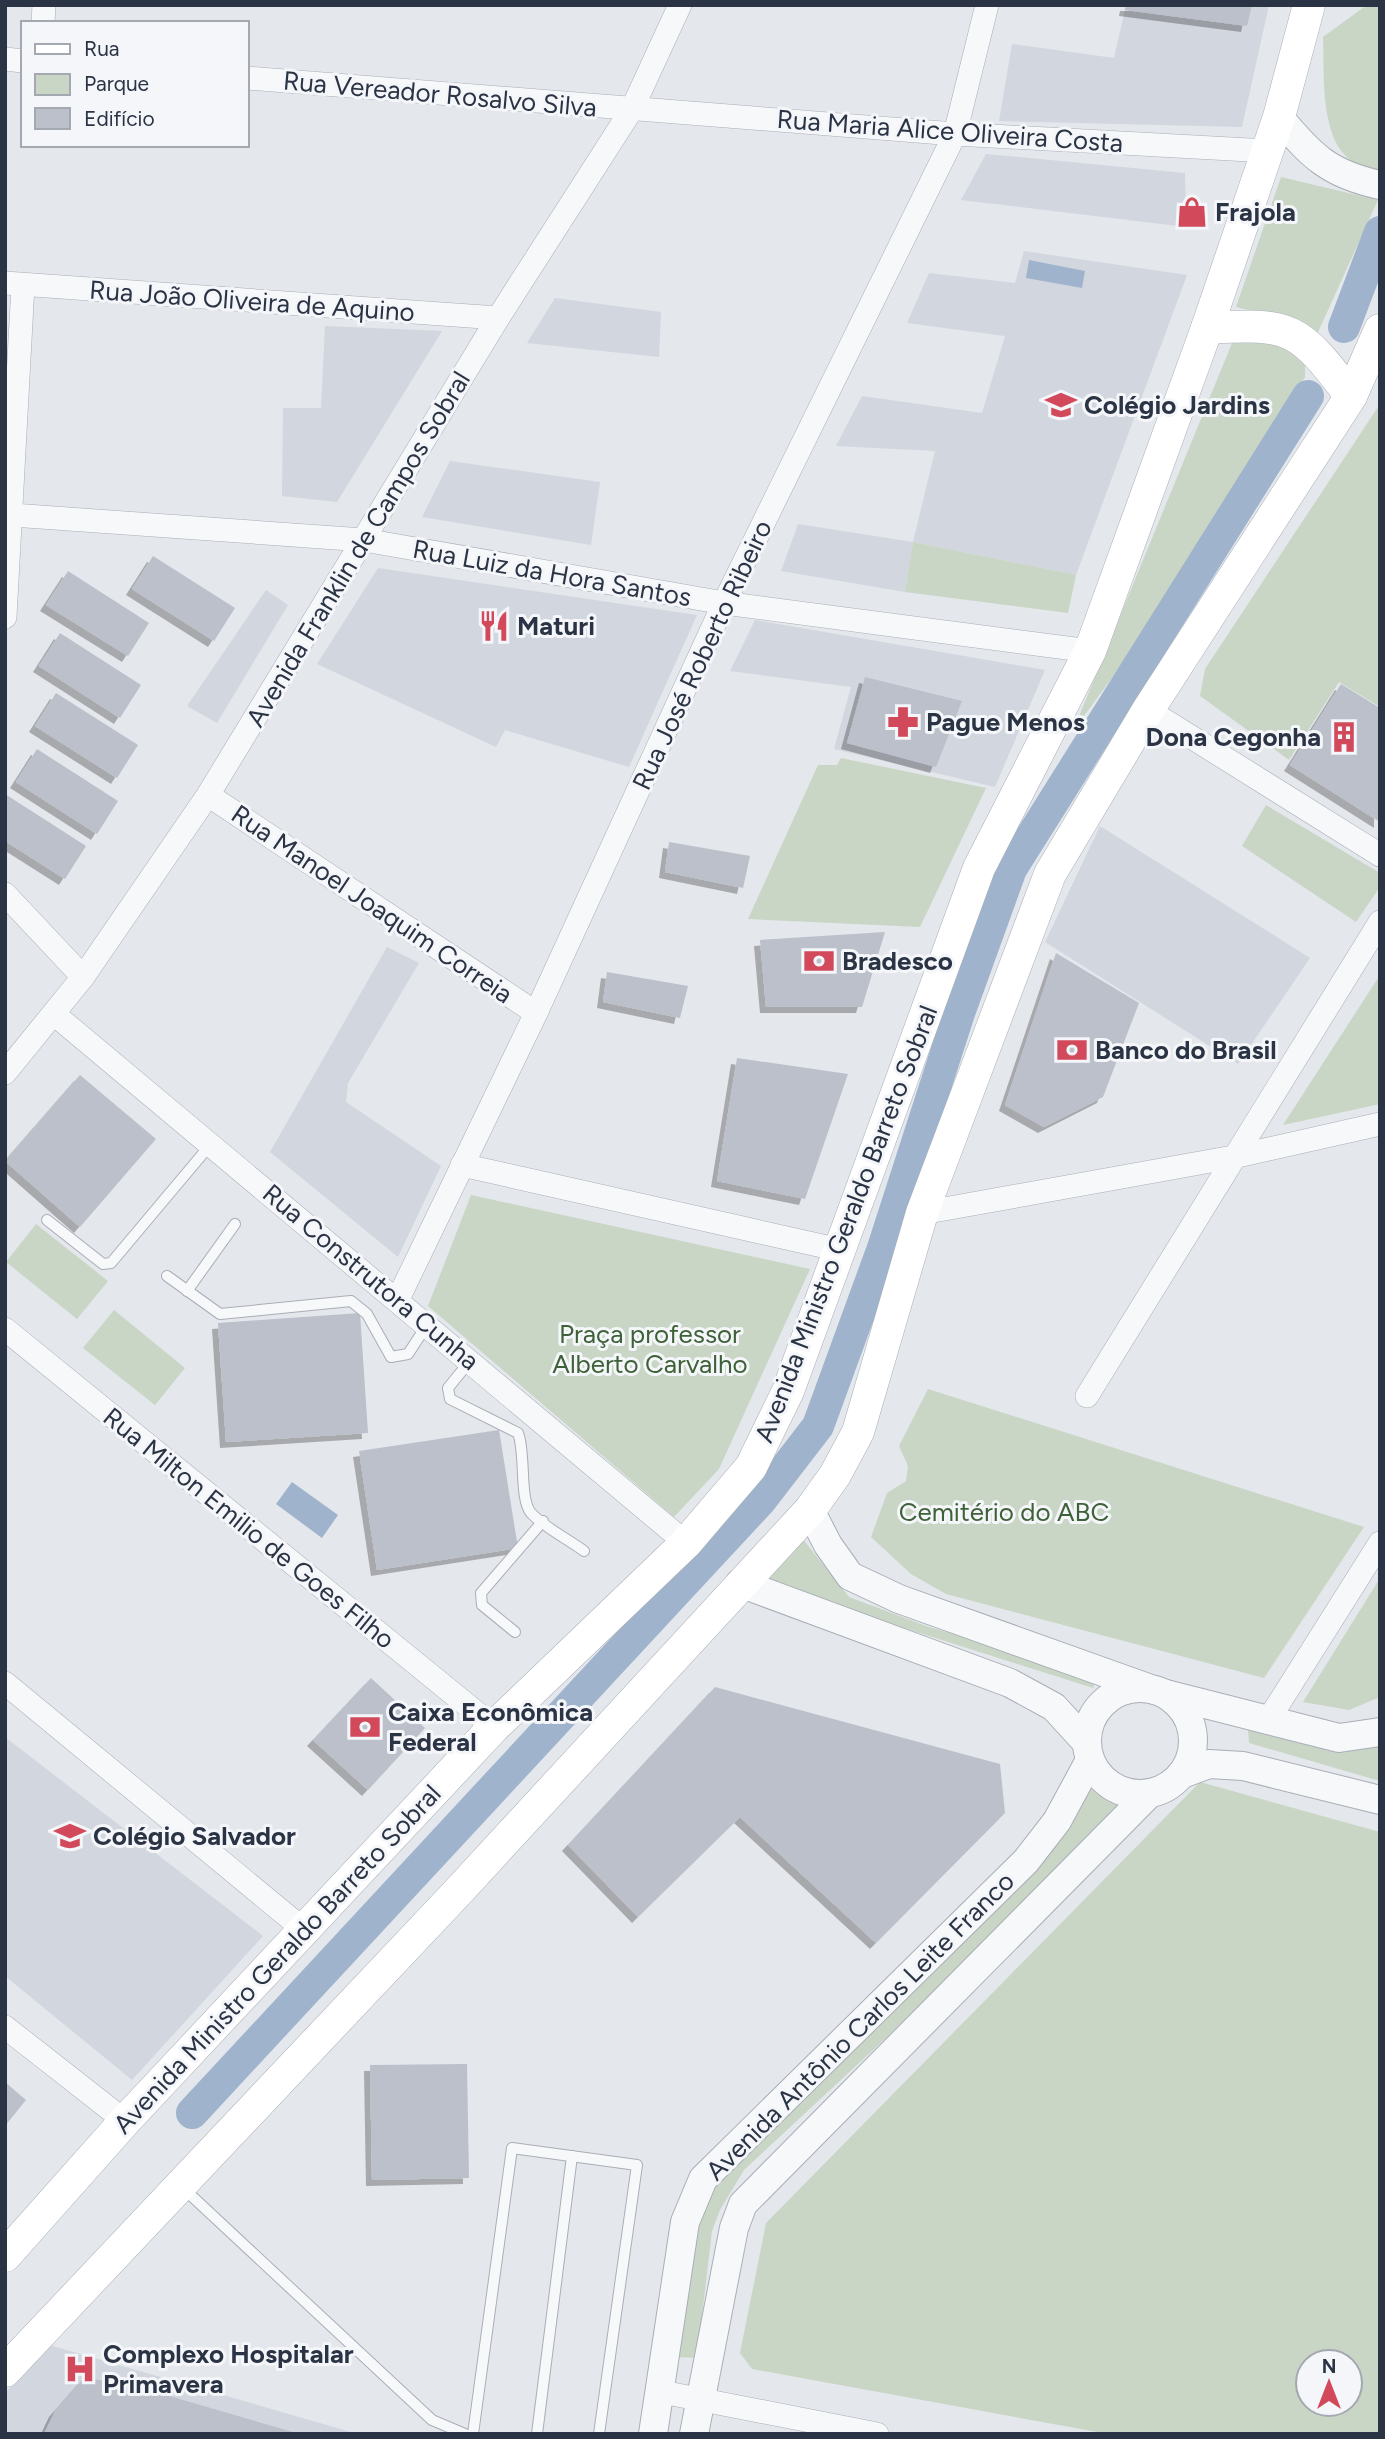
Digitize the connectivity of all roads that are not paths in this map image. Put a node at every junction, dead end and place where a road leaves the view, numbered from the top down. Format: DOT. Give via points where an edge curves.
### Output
graph roads {
  1 [pos="680,5"];
  2 [pos="987,5"];
  3 [pos="1311,9"];
  4 [pos="248,78"];
  5 [pos="632,109"];
  6 [pos="1279,117"];
  7 [pos="955,134"];
  8 [pos="1268,151"];
  9 [pos="1380,185"];
  10 [pos="14,284"];
  11 [pos="498,318"];
  12 [pos="1207,328"];
  13 [pos="1380,330"];
  14 [pos="1351,396"];
  15 [pos="12,515"];
  16 [pos="364,540"];
  17 [pos="724,603"];
  18 [pos="5,617"];
  19 [pos="1090,651"];
  20 [pos="1148,710"];
  21 [pos="208,794"];
  22 [pos="1380,855"];
  23 [pos="5,894"];
  24 [pos="1380,922"];
  25 [pos="83,977"];
  26 [pos="536,1013"];
  27 [pos="54,1014"];
  28 [pos="5,1073"];
  29 [pos="1380,1124"];
  30 [pos="211,1143"];
  31 [pos="1233,1157"];
  32 [pos="462,1165"];
  33 [pos="922,1213"];
  34 [pos="47,1220"];
  35 [pos="235,1224"];
  36 [pos="840,1250"];
  37 [pos="167,1276"];
  38 [pos="187,1291"];
  39 [pos="398,1299"];
  40 [pos="428,1324"];
  41 [pos="5,1329"];
  42 [pos="470,1360"];
  43 [pos="1087,1396"];
  44 [pos="810,1510"];
  45 [pos="544,1521"];
  46 [pos="686,1543"];
  47 [pos="1380,1543"];
  48 [pos="584,1551"];
  49 [pos="740,1583"];
  50 [pos="515,1632"];
  51 [pos="5,1683"];
  52 [pos="1157,1691"];
  53 [pos="1267,1722"];
  54 [pos="494,1727"];
  55 [pos="1380,1732"];
  56 [pos="1088,1751"];
  57 [pos="1182,1774"];
  58 [pos="1150,1793"];
  59 [pos="1380,1800"];
  60 [pos="303,1929"];
  61 [pos="5,2027"];
  62 [pos="125,2121"];
  63 [pos="572,2156"];
  64 [pos="180,2186"];
  65 [pos="5,2256"];
  66 [pos="5,2371"];
  67 [pos="662,2392"];
  68 [pos="701,2400"];
  69 [pos="466,2434"];
  70 [pos="473,2434"];
  71 [pos="537,2434"];
  72 [pos="599,2434"];
  73 [pos="653,2434"];
  74 [pos="694,2434"];
  75 [pos="877,2434"];
  1 -- 5 [label="street, Avenida Franklin de Campos Sobral"];
  2 -- 7 [label="street, Rua José Roberto Ribeiro"];
  3 -- 6 [label="main road, Avenida Ministro Geraldo Barreto Sobral"];
  4 -- 5 [label="street, Rua Vereador Rosalvo Silva"];
  5 -- 7 [label="street, Rua Maria Alice Oliveira Costa"];
  5 -- 11 [label="street, Avenida Franklin de Campos Sobral"];
  6 -- 8 [label="main road, Avenida Ministro Geraldo Barreto Sobral"];
  6 -- 9 [label="street" via="1308,153 1331,169"];
  7 -- 8 [label="street, Rua Maria Alice Oliveira Costa"];
  7 -- 17 [label="street, Rua José Roberto Ribeiro"];
  8 -- 12 [label="main road, Avenida Ministro Geraldo Barreto Sobral"];
  10 -- 11 [label="street, Rua João Oliveira de Aquino"];
  10 -- 15 [label="street"];
  11 -- 16 [label="street, Avenida Franklin de Campos Sobral"];
  12 -- 14 [label="main road" via="1281,328 1314,351"];
  12 -- 19 [label="main road, Avenida Ministro Geraldo Barreto Sobral"];
  13 -- 14 [label="main road"];
  14 -- 20 [label="main road"];
  15 -- 16 [label="street, Rua Luiz da Hora Santos"];
  15 -- 18 [label="street"];
  16 -- 17 [label="street, Rua Luiz da Hora Santos"];
  16 -- 21 [label="street, Avenida Franklin de Campos Sobral"];
  17 -- 19 [label="street, Rua Luiz da Hora Santos"];
  17 -- 26 [label="street, Rua José Roberto Ribeiro"];
  19 -- 36 [label="main road, Avenida Ministro Geraldo Barreto Sobral" via="979,868"];
  20 -- 22 [label="street"];
  20 -- 33 [label="main road" via="1050,874"];
  21 -- 25 [label="street, Avenida Franklin de Campos Sobral"];
  21 -- 26 [label="street, Rua Manoel Joaquim Correia"];
  23 -- 25 [label="street"];
  24 -- 31 [label="street"];
  25 -- 27 [label="street, Avenida Franklin de Campos Sobral"];
  26 -- 32 [label="street, Rua José Roberto Ribeiro"];
  27 -- 28 [label="street, Avenida Franklin de Campos Sobral"];
  27 -- 30 [label="street, Rua Construtora Cunha"];
  29 -- 31 [label="street"];
  30 -- 34 [label="lane" via="111,1263 103,1264"];
  30 -- 39 [label="street, Rua Construtora Cunha"];
  31 -- 33 [label="street"];
  31 -- 43 [label="street"];
  32 -- 36 [label="street"];
  32 -- 39 [label="street, Rua José Roberto Ribeiro"];
  33 -- 44 [label="main road" via="858,1432"];
  35 -- 38 [label="lane"];
  36 -- 46 [label="main road, Avenida Ministro Geraldo Barreto Sobral" via="769,1434 751,1467"];
  37 -- 38 [label="lane"];
  38 -- 40 [label="lane" via="220,1314 351,1301 367,1314 391,1357 408,1354"];
  39 -- 40 [label="street, Rua Construtora Cunha"];
  40 -- 42 [label="street, Rua Construtora Cunha"];
  41 -- 54 [label="street, Rua Milton Emilio de Goes Filho"];
  42 -- 45 [label="lane" via="447,1394 518,1433 528,1507"];
  42 -- 46 [label="street, Rua Construtora Cunha"];
  44 -- 49 [label="main road"];
  44 -- 52 [label="street" via="850,1576 899,1599"];
  45 -- 48 [label="lane"];
  45 -- 50 [label="lane" via="481,1593 482,1605"];
  46 -- 54 [label="main road, Avenida Ministro Geraldo Barreto Sobral"];
  47 -- 53 [label="street"];
  49 -- 56 [label="street" via="1010,1683 1054,1707"];
  49 -- 64 [label="main road"];
  51 -- 60 [label="street"];
  52 -- 53 [label="street"];
  52 -- 56 [label="street, Avenida Antônio Carlos Leite Franco" via="1129,1688 1105,1701 1089,1723"];
  52 -- 57 [label="street" via="1180,1706 1190,1721 1193,1740"];
  53 -- 55 [label="street" via="1339,1738"];
  54 -- 60 [label="main road, Avenida Ministro Geraldo Barreto Sobral"];
  56 -- 58 [label="street" via="1099,1776 1114,1787"];
  56 -- 67 [label="street, Avenida Antônio Carlos Leite Franco" via="1057,1821 1026,1861 703,2179 685,2222"];
  57 -- 58 [label="street, Avenida Antônio Carlos Leite Franco" via="1167,1787"];
  57 -- 59 [label="street, Avenida Antônio Carlos Leite Franco" via="1209,1764 1243,1766"];
  58 -- 68 [label="street, Avenida Antônio Carlos Leite Franco" via="743,2204 734,2228"];
  60 -- 62 [label="main road, Avenida Ministro Geraldo Barreto Sobral"];
  61 -- 62 [label="street"];
  62 -- 65 [label="main road, Avenida Ministro Geraldo Barreto Sobral"];
  63 -- 70 [label="lane" via="512,2148"];
  63 -- 71 [label="lane"];
  63 -- 72 [label="lane" via="637,2165"];
  64 -- 66 [label="main road"];
  64 -- 69 [label="lane" via="432,2420"];
  67 -- 68 [label="street"];
  67 -- 73 [label="street, Avenida Antônio Carlos Leite Franco"];
  68 -- 74 [label="street, Avenida Antônio Carlos Leite Franco"];
  68 -- 75 [label="street"];
}
